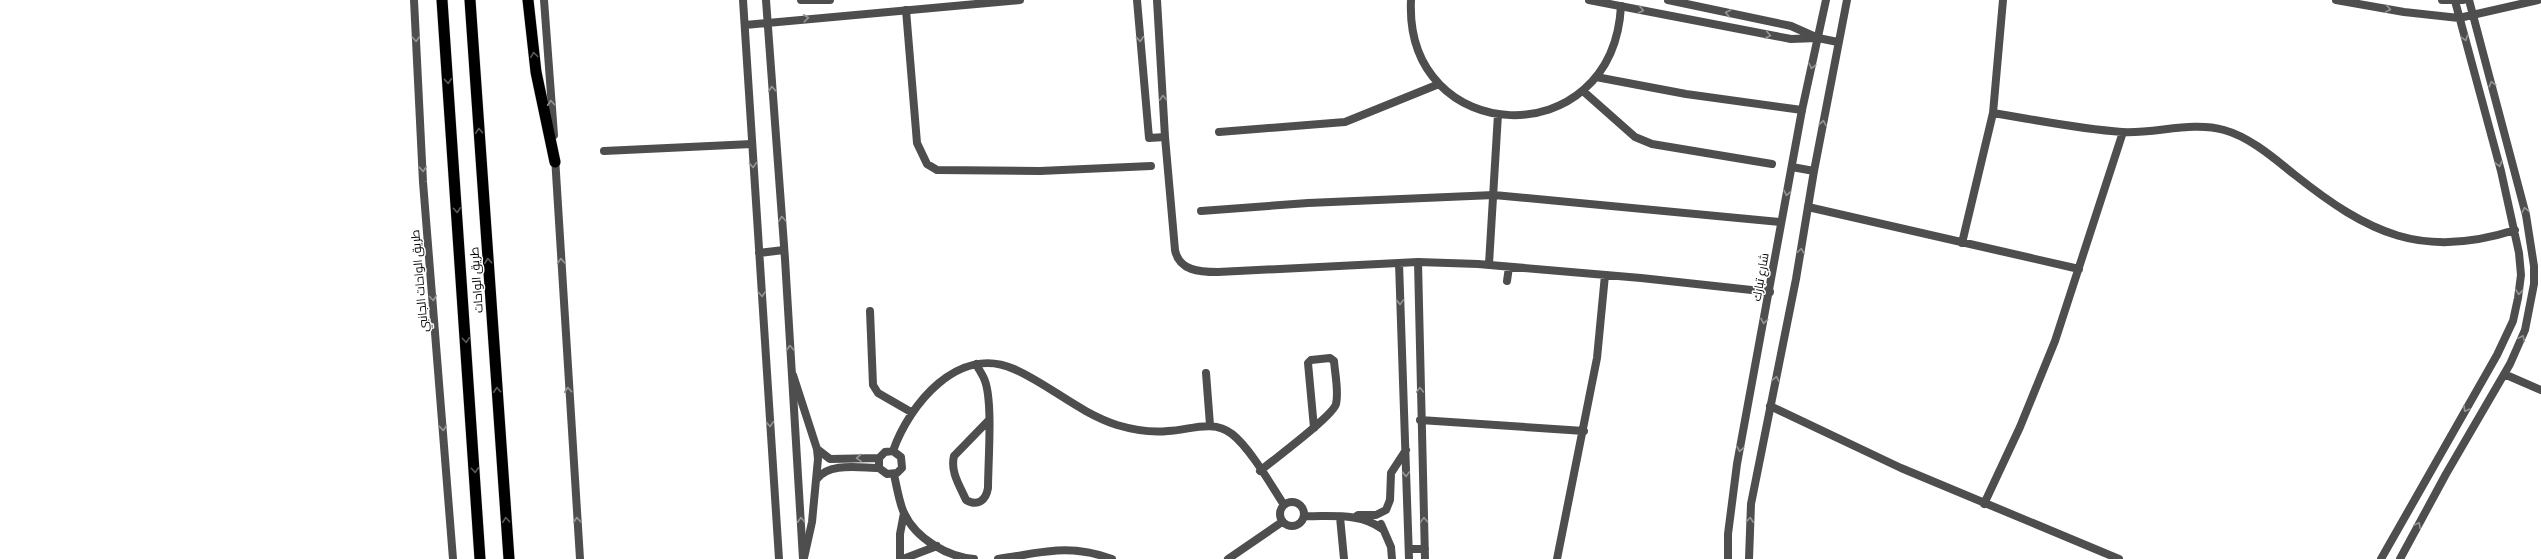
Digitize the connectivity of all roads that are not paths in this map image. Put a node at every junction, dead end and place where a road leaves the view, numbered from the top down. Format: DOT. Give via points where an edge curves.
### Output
graph roads {
  1 [pos="414,0"];
  2 [pos="442,0"];
  3 [pos="470,0"];
  4 [pos="528,0"];
  5 [pos="544,0"];
  6 [pos="743,0"];
  7 [pos="766,0"];
  8 [pos="801,0"];
  9 [pos="830,0"];
  10 [pos="1020,0"];
  11 [pos="1137,0"];
  12 [pos="1157,0"];
  13 [pos="1411,0"];
  14 [pos="1589,0"];
  15 [pos="1668,0"];
  16 [pos="1826,0"];
  17 [pos="1847,0"];
  18 [pos="2003,0"];
  19 [pos="2336,0"];
  20 [pos="2442,0"];
  21 [pos="2459,0"];
  22 [pos="2469,0"];
  23 [pos="2538,0"];
  24 [pos="1621,6"];
  25 [pos="906,10"];
  26 [pos="2473,16"];
  27 [pos="2459,18"];
  28 [pos="768,23"];
  29 [pos="745,25"];
  30 [pos="1818,38"];
  31 [pos="1838,42"];
  32 [pos="2483,50"];
  33 [pos="2470,53"];
  34 [pos="1596,77"];
  35 [pos="1439,84"];
  36 [pos="1583,91"];
  37 [pos="1802,110"];
  38 [pos="1993,113"];
  39 [pos="1498,114"];
  40 [pos="1219,132"];
  41 [pos="2123,132"];
  42 [pos="1165,137"];
  43 [pos="752,144"];
  44 [pos="604,151"];
  45 [pos="555,162"];
  46 [pos="1772,164"];
  47 [pos="1151,166"];
  48 [pos="1792,167"];
  49 [pos="1814,171"];
  50 [pos="1494,195"];
  51 [pos="1808,207"];
  52 [pos="1201,211"];
  53 [pos="1781,222"];
  54 [pos="2515,230"];
  55 [pos="1962,243"];
  56 [pos="784,250"];
  57 [pos="759,253"];
  58 [pos="1418,262"];
  59 [pos="1399,263"];
  60 [pos="1489,264"];
  61 [pos="1509,267"];
  62 [pos="2079,270"];
  63 [pos="1605,275"];
  64 [pos="1507,281"];
  65 [pos="2538,285"];
  66 [pos="1770,292"];
  67 [pos="870,311"];
  68 [pos="2502,345"];
  69 [pos="2516,351"];
  70 [pos="976,364"];
  71 [pos="790,368"];
  72 [pos="1206,373"];
  73 [pos="2504,374"];
  74 [pos="2541,390"];
  75 [pos="1770,406"];
  76 [pos="911,412"];
  77 [pos="989,420"];
  78 [pos="1420,420"];
  79 [pos="1210,425"];
  80 [pos="1314,428"];
  81 [pos="1584,431"];
  82 [pos="817,449"];
  83 [pos="1406,450"];
  84 [pos="893,451"];
  85 [pos="880,458"];
  86 [pos="879,468"];
  87 [pos="1260,471"];
  88 [pos="894,474"];
  89 [pos="817,479"];
  90 [pos="1984,504"];
  91 [pos="1284,505"];
  92 [pos="904,514"];
  93 [pos="1381,514"];
  94 [pos="1304,516"];
  95 [pos="1340,517"];
  96 [pos="1355,517"];
  97 [pos="1282,522"];
  98 [pos="1382,529"];
  99 [pos="937,546"];
  100 [pos="1409,549"];
  101 [pos="1425,549"];
  102 [pos="1098,557"];
  103 [pos="453,559"];
  104 [pos="480,559"];
  105 [pos="509,559"];
  106 [pos="580,559"];
  107 [pos="779,559"];
  108 [pos="803,559"];
  109 [pos="900,559"];
  110 [pos="903,559"];
  111 [pos="974,559"];
  112 [pos="998,559"];
  113 [pos="1112,559"];
  114 [pos="1228,559"];
  115 [pos="1344,559"];
  116 [pos="1392,559"];
  117 [pos="1409,559"];
  118 [pos="1425,559"];
  119 [pos="1557,559"];
  120 [pos="1728,559"];
  121 [pos="1749,559"];
  122 [pos="2119,559"];
  123 [pos="2381,559"];
  124 [pos="2400,559"];
  1 -- 103 [label="street, طريق الواحات الجانبي, one-way" via="423,182"];
  2 -- 104 [label="highway, طريق الواحات, one-way"];
  105 -- 3 [label="highway, طريق الواحات, one-way"];
  45 -- 4 [label="highway, one-way" via="536,72"];
  45 -- 5 [label="street, one-way"];
  6 -- 29 [label="street"];
  7 -- 28 [label="street"];
  8 -- 9 [label="street"];
  10 -- 25 [label="street"];
  11 -- 42 [label="street, one-way" via="1149,138"];
  42 -- 12 [label="street, one-way"];
  13 -- 35 [label="street" via="1410,18 1414,41 1420,57"];
  14 -- 24 [label="street"];
  30 -- 15 [label="street, one-way" via="1791,26"];
  16 -- 30 [label="street, شارع تبارك"];
  17 -- 31 [label="street"];
  18 -- 38 [label="street"];
  19 -- 27 [label="street, one-way" via="2404,12"];
  20 -- 21 [label="street"];
  21 -- 27 [label="street"];
  22 -- 26 [label="street"];
  23 -- 26 [label="street"];
  24 -- 30 [label="street, one-way" via="1792,39"];
  24 -- 34 [label="street" via="1617,38 1612,52"];
  28 -- 25 [label="street, one-way"];
  25 -- 47 [label="street" via="917,143 927,164 937,170 1040,171"];
  26 -- 27 [label="street"];
  26 -- 32 [label="street"];
  27 -- 33 [label="street, one-way"];
  28 -- 29 [label="street"];
  56 -- 28 [label="street, one-way"];
  29 -- 43 [label="street"];
  30 -- 31 [label="street"];
  30 -- 37 [label="street, شارع تبارك, one-way"];
  49 -- 31 [label="street, one-way"];
  32 -- 33 [label="street"];
  65 -- 32 [label="street, one-way" via="2526,215"];
  33 -- 54 [label="street, one-way"];
  34 -- 36 [label="street"];
  34 -- 37 [label="street" via="1686,94"];
  35 -- 39 [label="street" via="1461,102"];
  35 -- 40 [label="street" via="1345,122"];
  36 -- 39 [label="street" via="1545,111 1517,116"];
  36 -- 46 [label="street" via="1635,136 1652,144"];
  37 -- 48 [label="street, شارع تبارك"];
  38 -- 41 [label="street"];
  38 -- 55 [label="street"];
  39 -- 50 [label="street"];
  41 -- 54 [label="street" via="2188,128 2224,130 2262,150 2360,221 2397,236 2446,243 2492,237"];
  41 -- 62 [label="street"];
  42 -- 59 [label="street" via="1175,250 1176,256 1184,266 1199,271 1218,272"];
  43 -- 44 [label="street"];
  43 -- 57 [label="street, one-way"];
  106 -- 45 [label="street, one-way"];
  48 -- 49 [label="street"];
  48 -- 53 [label="street, شارع تبارك, one-way"];
  49 -- 51 [label="street"];
  50 -- 52 [label="street" via="1308,203"];
  50 -- 53 [label="street"];
  50 -- 60 [label="street"];
  51 -- 55 [label="street"];
  75 -- 51 [label="street, one-way"];
  53 -- 66 [label="street, شارع تبارك"];
  54 -- 68 [label="street, one-way" via="2521,276 2513,321"];
  55 -- 62 [label="street"];
  56 -- 57 [label="street"];
  71 -- 56 [label="street, one-way"];
  57 -- 107 [label="street, one-way"];
  58 -- 59 [label="street"];
  58 -- 60 [label="street"];
  78 -- 58 [label="street, one-way"];
  59 -- 83 [label="street, one-way"];
  60 -- 61 [label="street"];
  61 -- 63 [label="street"];
  61 -- 64 [label="street"];
  62 -- 90 [label="street" via="2055,341 2020,428"];
  63 -- 66 [label="street"];
  63 -- 81 [label="street" via="1597,358"];
  69 -- 65 [label="street, one-way"];
  66 -- 120 [label="street, شارع تبارك, one-way" via="1737,464 1728,534"];
  67 -- 76 [label="street" via="873,385 878,393"];
  68 -- 69 [label="street"];
  68 -- 123 [label="street, one-way"];
  69 -- 73 [label="street"];
  70 -- 76 [label="street" via="940,382"];
  70 -- 77 [label="street" via="986,382"];
  70 -- 79 [label="street" via="996,364 1013,368 1090,414 1134,429 1169,431"];
  71 -- 82 [label="street"];
  108 -- 71 [label="street, one-way"];
  72 -- 79 [label="street"];
  73 -- 74 [label="street"];
  124 -- 73 [label="street, one-way"];
  75 -- 90 [label="street" via="1816,430"];
  121 -- 75 [label="street, one-way" via="1751,504"];
  76 -- 84 [label="street" via="900,431"];
  77 -- 77 [label="street" via="987,493 981,502 971,502 966,500 952,469 952,463 954,456"];
  78 -- 81 [label="street"];
  101 -- 78 [label="street, one-way"];
  79 -- 87 [label="street" via="1233,434"];
  80 -- 80 [label="street" via="1336,405 1334,361 1330,358 1311,360 1308,363"];
  80 -- 87 [label="street"];
  81 -- 119 [label="street"];
  85 -- 82 [label="street, one-way" via="830,459"];
  82 -- 89 [label="street"];
  83 -- 93 [label="street" via="1391,474 1389,505"];
  83 -- 100 [label="street, one-way"];
  84 -- 85 [label="street" via="885,452"];
  84 -- 88 [label="street" via="899,454 902,461 900,471"];
  85 -- 86 [label="street"];
  86 -- 88 [label="street" via="887,474"];
  86 -- 89 [label="street" via="830,469 821,473"];
  87 -- 91 [label="street"];
  88 -- 92 [label="street"];
  89 -- 108 [label="street" via="812,522"];
  90 -- 122 [label="street"];
  91 -- 94 [label="street" via="1299,505"];
  91 -- 97 [label="street" via="1280,513"];
  92 -- 99 [label="street" via="924,537"];
  92 -- 109 [label="street" via="900,534"];
  93 -- 96 [label="street"];
  93 -- 98 [label="street"];
  94 -- 95 [label="street"];
  94 -- 97 [label="street" via="1295,526"];
  95 -- 96 [label="street"];
  95 -- 115 [label="street"];
  96 -- 98 [label="street" via="1375,523"];
  97 -- 114 [label="street"];
  98 -- 116 [label="street" via="1390,542"];
  99 -- 110 [label="street"];
  99 -- 111 [label="street" via="952,554"];
  100 -- 101 [label="street"];
  100 -- 117 [label="street"];
  101 -- 118 [label="street"];
  102 -- 112 [label="street" via="1059,549"];
  102 -- 113 [label="street"];
}
